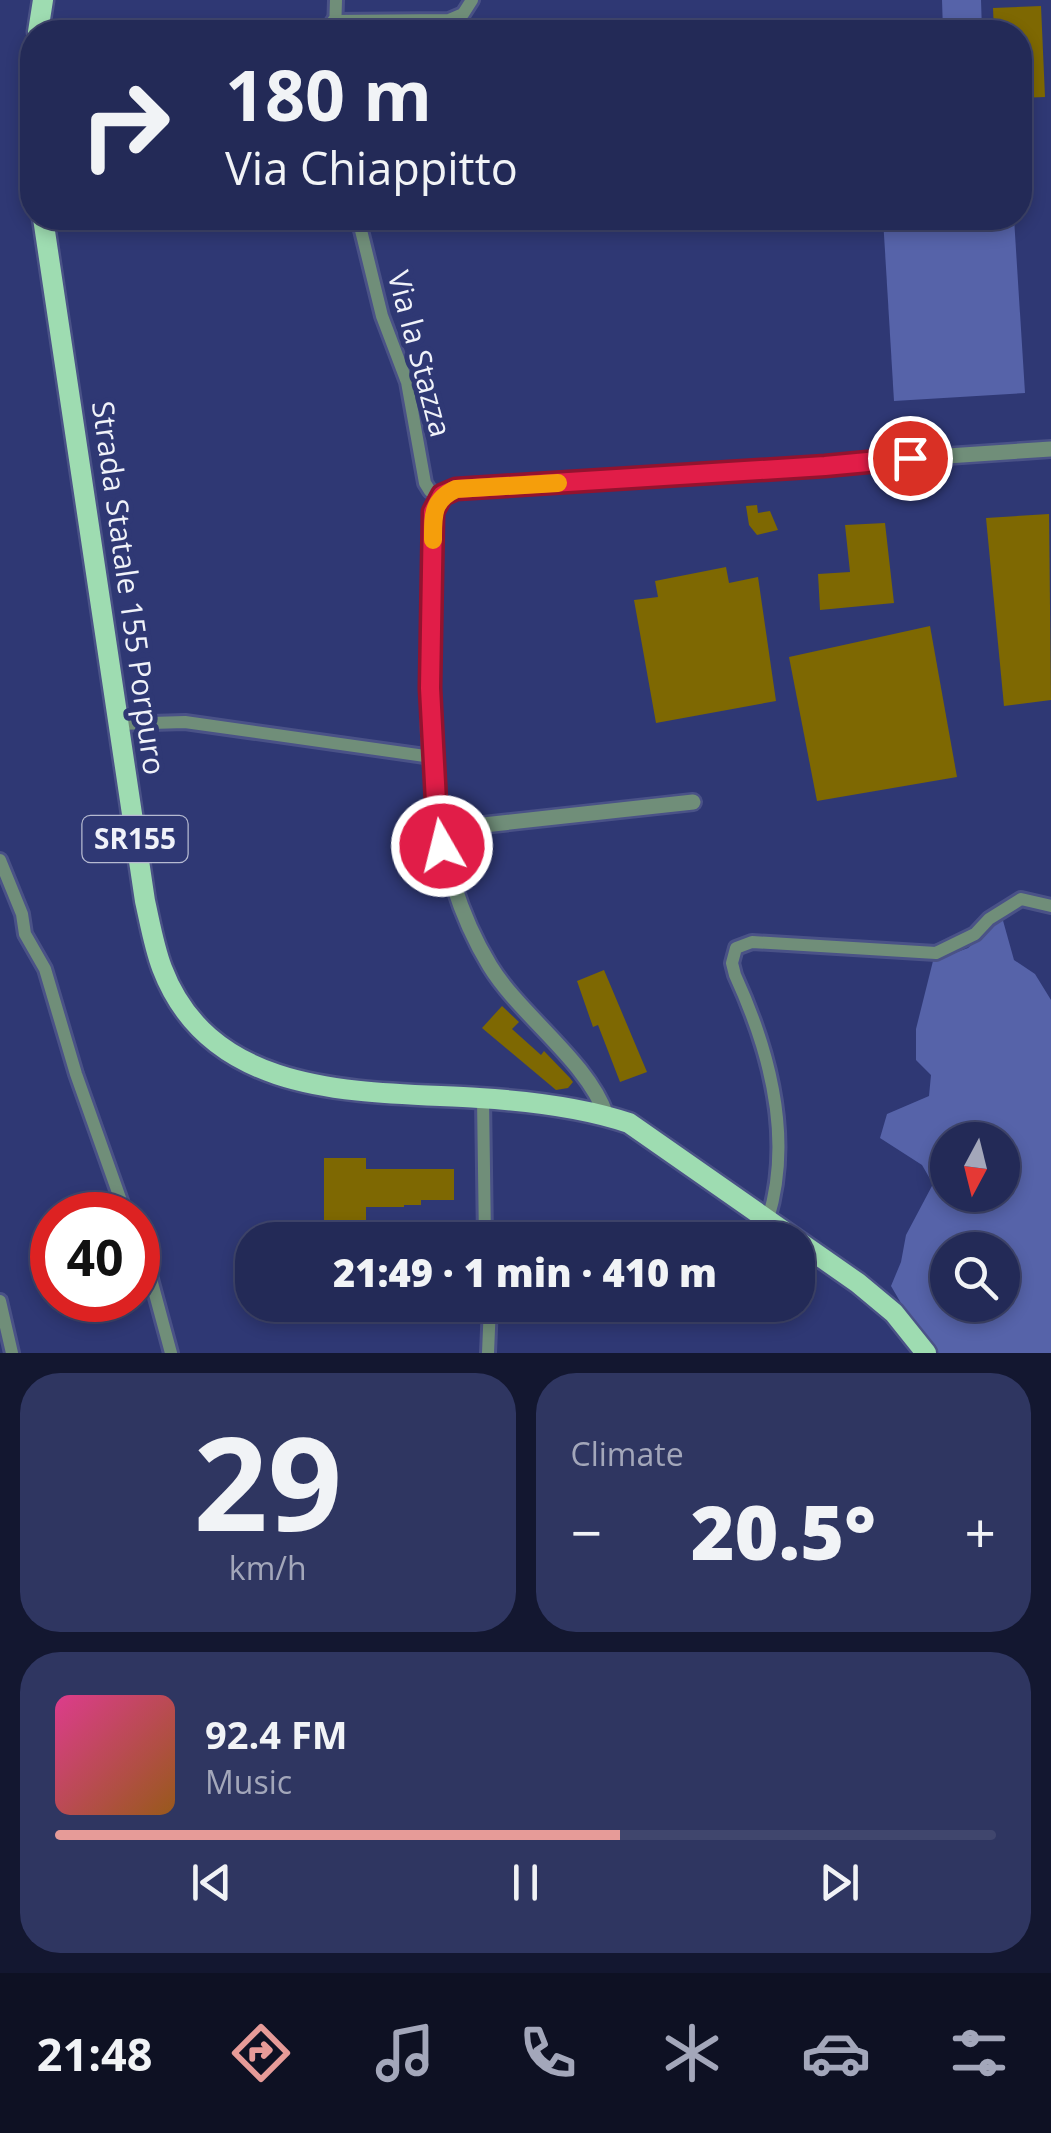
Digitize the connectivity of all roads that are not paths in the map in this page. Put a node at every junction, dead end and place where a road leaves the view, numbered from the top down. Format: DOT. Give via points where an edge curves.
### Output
graph roads {
  1 [pos="472,0"];
  2 [pos="449,20"];
  3 [pos="45,230"];
  4 [pos="361,230"];
  5 [pos="1051,449"];
  6 [pos="442,495"];
  7 [pos="117,724"];
  8 [pos="432,757"];
  9 [pos="693,802"];
  10 [pos="438,830"];
  11 [pos="0,860"];
  12 [pos="1051,906"];
  13 [pos="483,1098"];
  14 [pos="606,1115"];
  15 [pos="118,1192"];
  16 [pos="768,1219"];
  17 [pos="484,1222"];
  18 [pos="0,1301"];
  19 [pos="160,1312"];
  20 [pos="489,1322"];
  21 [pos="12,1353"];
  22 [pos="171,1353"];
  23 [pos="488,1353"];
  24 [pos="926,1353"];
  1 -- 2 [label="street"];
  3 -- 7 [label="main road, Strada Statale 155 Porpuro / SR155"];
  4 -- 6 [label="street, Via la Stazza" via="382,316 408,382 425,484"];
  5 -- 6 [label="street"];
  6 -- 8 [label="street" via="433,512"];
  7 -- 8 [label="street" via="185,722"];
  7 -- 13 [label="main road, Strada Statale 155 Porpuro / SR155" via="153,938 162,970 202,1030 252,1066 322,1087"];
  8 -- 10 [label="street"];
  9 -- 10 [label="street"];
  10 -- 14 [label="street" via="492,968 590,1085"];
  11 -- 15 [label="street" via="25,934 45,969"];
  12 -- 16 [label="street" via="1021,899 975,934 936,952 752,942 736,948 735,975 763,1044 772,1091 778,1167"];
  13 -- 14 [label="main road, Strada Statale 155 Porpuro / SR155"];
  13 -- 17 [label="street"];
  14 -- 16 [label="main road, Strada Statale 155 Porpuro / SR155" via="629,1122"];
  16 -- 24 [label="main road, Strada Statale 155 Porpuro / SR155" via="858,1282"];
  18 -- 21 [label="street"];
  19 -- 22 [label="street"];
  20 -- 23 [label="street"];
}
